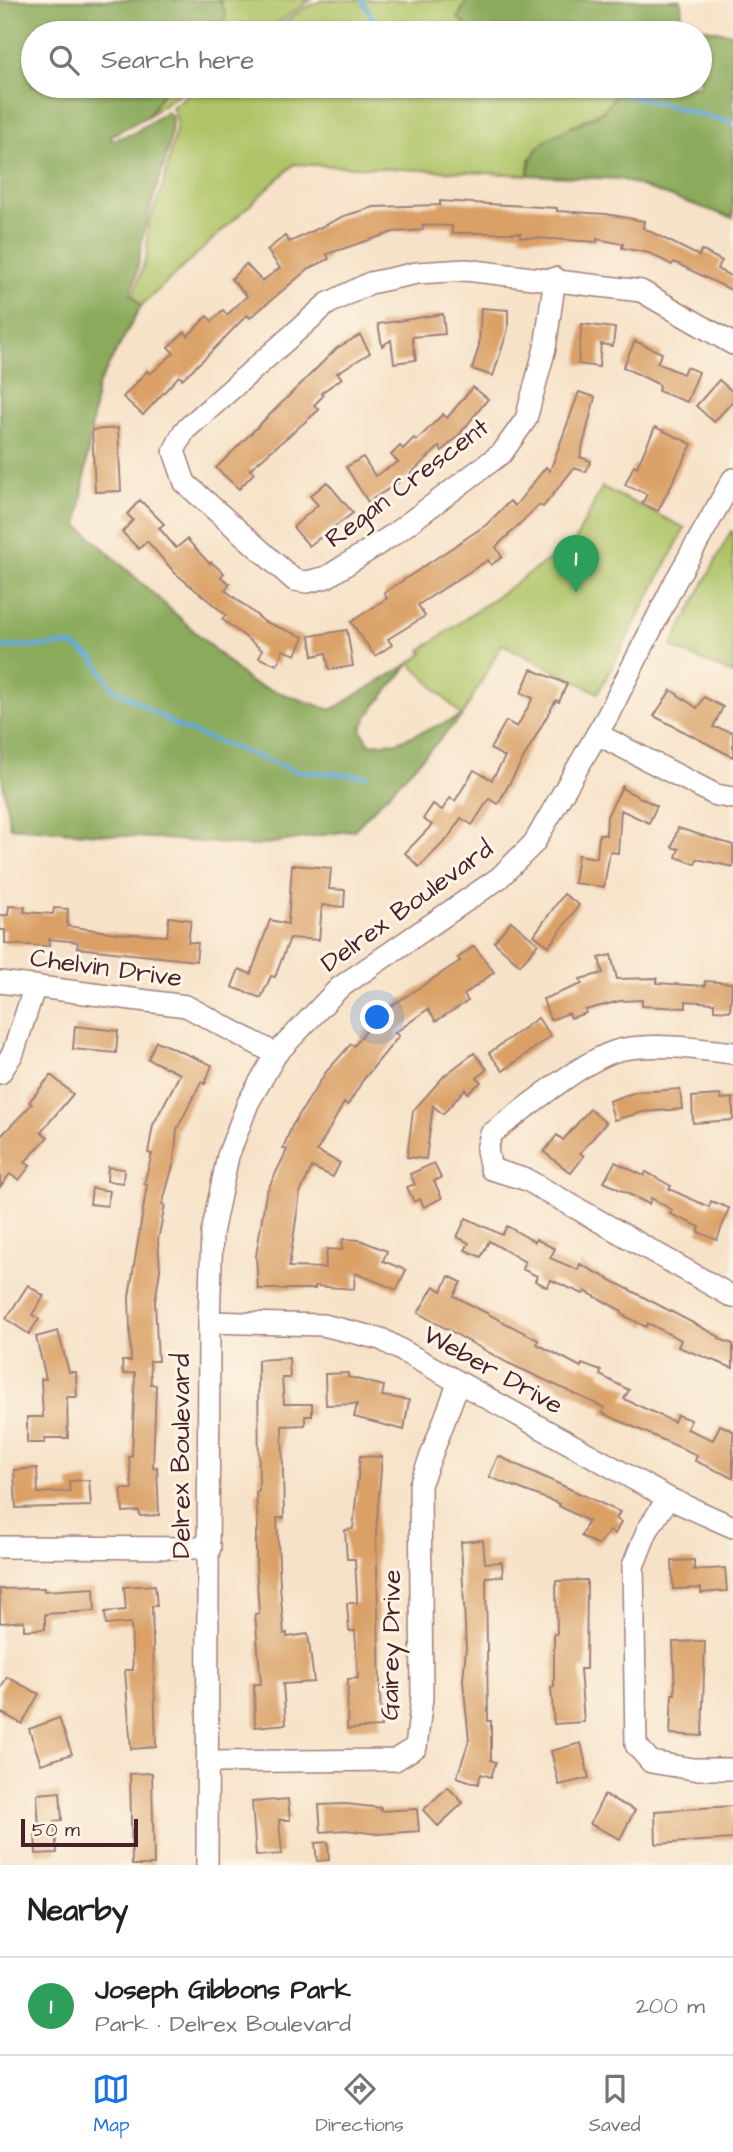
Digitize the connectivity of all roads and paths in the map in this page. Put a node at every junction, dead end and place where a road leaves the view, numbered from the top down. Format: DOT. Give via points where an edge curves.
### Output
graph roads {
  1 [pos="555,278"];
  2 [pos="733,344"];
  3 [pos="733,478"];
  4 [pos="597,734"];
  5 [pos="733,798"];
  6 [pos="0,982"];
  7 [pos="35,986"];
  8 [pos="733,1052"];
  9 [pos="276,1054"];
  10 [pos="0,1073"];
  11 [pos="733,1297"];
  12 [pos="209,1322"];
  13 [pos="458,1384"];
  14 [pos="668,1498"];
  15 [pos="733,1527"];
  16 [pos="0,1547"];
  17 [pos="210,1548"];
  18 [pos="210,1762"];
  19 [pos="733,1769"];
  20 [pos="207,1865"];
  1 -- 1 [label="street, Regan Crescent" via="466,270 417,273 370,282 327,304 184,430 174,451 185,483 294,580 327,578 502,453 526,419 545,348"];
  1 -- 2 [label="street, Regan Crescent" via="641,291"];
  3 -- 4 [label="street, Delrex Boulevard"];
  4 -- 5 [label="street" via="716,795"];
  4 -- 9 [label="street, Delrex Boulevard" via="534,843 499,878 339,988"];
  6 -- 7 [label="street, Chelvin Drive"];
  7 -- 9 [label="street, Chelvin Drive" via="186,1006"];
  7 -- 10 [label="street" via="13,1053"];
  8 -- 11 [label="street" via="622,1049 584,1068 491,1134 487,1150 491,1169 527,1180"];
  9 -- 12 [label="street, Delrex Boulevard" via="248,1103 228,1156 212,1233"];
  12 -- 13 [label="street, Weber Drive" via="348,1329 381,1339"];
  12 -- 17 [label="street, Delrex Boulevard"];
  13 -- 14 [label="street, Weber Drive"];
  13 -- 18 [label="street, Gairey Drive" via="419,1485 422,1698 416,1747 395,1760"];
  14 -- 15 [label="street, Weber Drive"];
  14 -- 19 [label="street" via="647,1531 633,1566 636,1745 651,1762"];
  16 -- 17 [label="street"];
  17 -- 18 [label="street, Delrex Boulevard"];
  18 -- 20 [label="street, Delrex Boulevard"];
}
